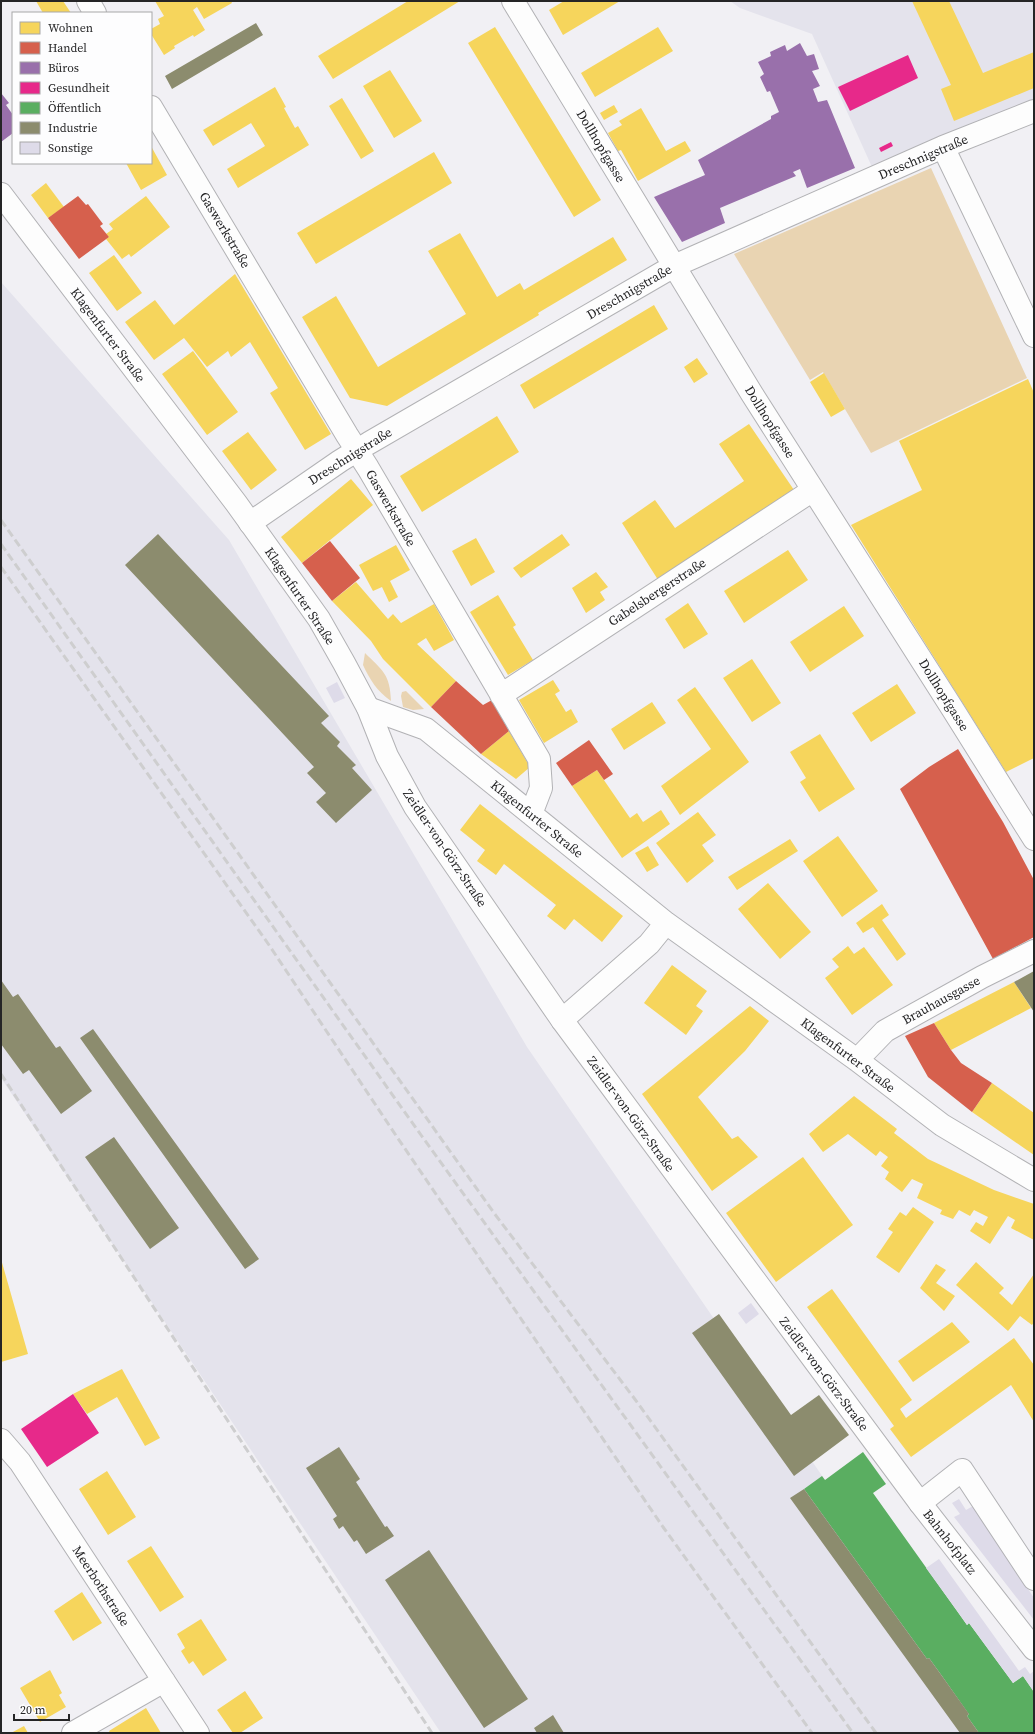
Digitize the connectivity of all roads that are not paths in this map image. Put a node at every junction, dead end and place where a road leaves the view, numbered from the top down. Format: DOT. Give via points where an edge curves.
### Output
graph roads {
  1 [pos="88,1"];
  2 [pos="513,1"];
  3 [pos="94,12"];
  4 [pos="152,109"];
  5 [pos="1034,111"];
  6 [pos="942,147"];
  7 [pos="1,194"];
  8 [pos="674,266"];
  9 [pos="1034,336"];
  10 [pos="357,451"];
  11 [pos="813,490"];
  12 [pos="250,522"];
  13 [pos="501,695"];
  14 [pos="368,708"];
  15 [pos="531,814"];
  16 [pos="1034,839"];
  17 [pos="666,923"];
  18 [pos="1034,951"];
  19 [pos="562,1020"];
  20 [pos="857,1060"];
  21 [pos="1034,1180"];
  22 [pos="1,1440"];
  23 [pos="920,1503"];
  24 [pos="1034,1578"];
  25 [pos="1034,1649"];
  26 [pos="164,1682"];
  27 [pos="74,1733"];
  28 [pos="198,1733"];
  1 -- 3 [label="street"];
  2 -- 8 [label="street, Dollhopfgasse"];
  4 -- 10 [label="street, Gaswerkstraße"];
  5 -- 6 [label="street, Dreschnigstraße"];
  6 -- 8 [label="street, Dreschnigstraße"];
  6 -- 9 [label="street"];
  7 -- 12 [label="street, Klagenfurter Straße"];
  8 -- 10 [label="street, Dreschnigstraße"];
  8 -- 11 [label="street, Dollhopfgasse"];
  10 -- 12 [label="street, Dreschnigstraße"];
  10 -- 13 [label="street, Gaswerkstraße"];
  11 -- 13 [label="street, Gabelsbergerstraße"];
  11 -- 16 [label="street, Dollhopfgasse"];
  12 -- 14 [label="street, Klagenfurter Straße" via="319,619"];
  13 -- 15 [label="street, Gaswerkstraße" via="539,759 541,788"];
  14 -- 15 [label="street, Klagenfurter Straße" via="426,729"];
  14 -- 19 [label="street, Zeidler-von-Görz-Straße" via="387,756 415,807"];
  15 -- 17 [label="street, Klagenfurter Straße"];
  17 -- 19 [label="street" via="649,944"];
  17 -- 20 [label="street, Klagenfurter Straße"];
  18 -- 20 [label="street, Brauhausgasse" via="885,1031"];
  19 -- 23 [label="street, Zeidler-von-Görz-Straße"];
  20 -- 21 [label="street, Klagenfurter Straße" via="942,1125"];
  22 -- 26 [label="street, Meerbothstraße" via="20,1462"];
  23 -- 24 [label="street, Bahnhofplatz" via="962,1470"];
  23 -- 25 [label="street, Bahnhofplatz"];
  26 -- 27 [label="street"];
  26 -- 28 [label="street, Meerbothstraße"];
}
